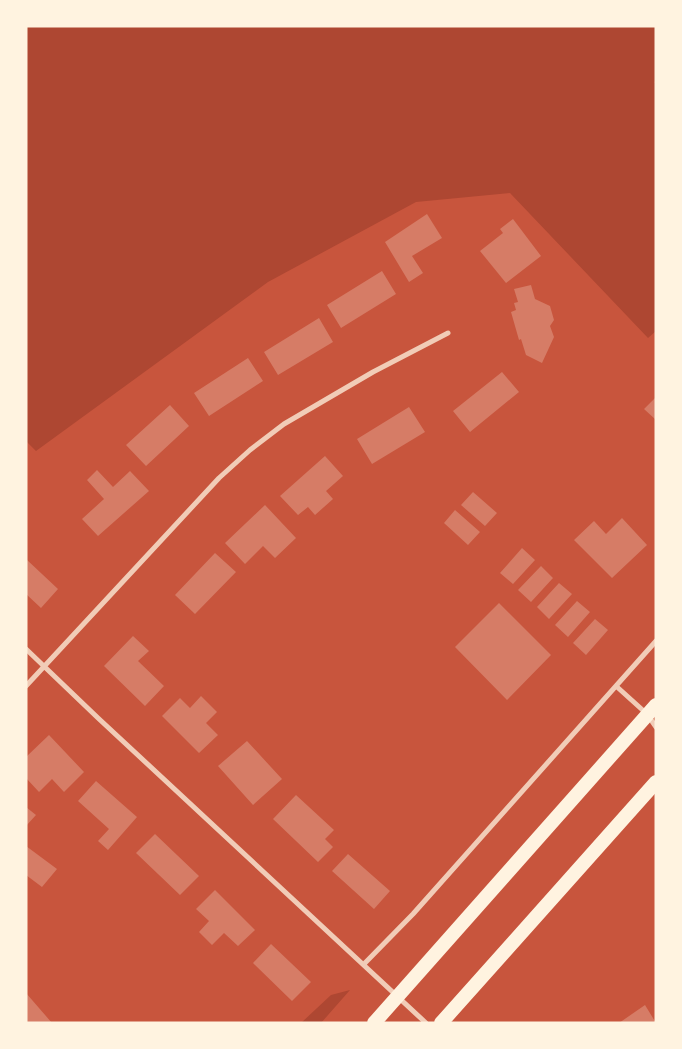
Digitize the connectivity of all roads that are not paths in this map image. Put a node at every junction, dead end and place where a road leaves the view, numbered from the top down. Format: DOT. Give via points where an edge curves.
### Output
graph roads {
  1 [pos="448,333"];
  2 [pos="656,641"];
  3 [pos="26,649"];
  4 [pos="45,666"];
  5 [pos="26,686"];
  6 [pos="616,686"];
  7 [pos="652,709"];
  8 [pos="656,727"];
  9 [pos="656,782"];
  10 [pos="364,964"];
  11 [pos="399,996"];
  12 [pos="374,1023"];
  13 [pos="426,1023"];
  14 [pos="441,1023"];
  1 -- 4 [label="street" via="284,424 250,450 219,478"];
  2 -- 6 [label="street"];
  3 -- 4 [label="street"];
  4 -- 5 [label="street"];
  4 -- 10 [label="street"];
  6 -- 7 [label="street"];
  6 -- 10 [label="street"];
  7 -- 8 [label="street"];
  7 -- 11 [label="highway"];
  9 -- 14 [label="highway"];
  10 -- 11 [label="street"];
  11 -- 12 [label="highway"];
  11 -- 13 [label="street"];
}
